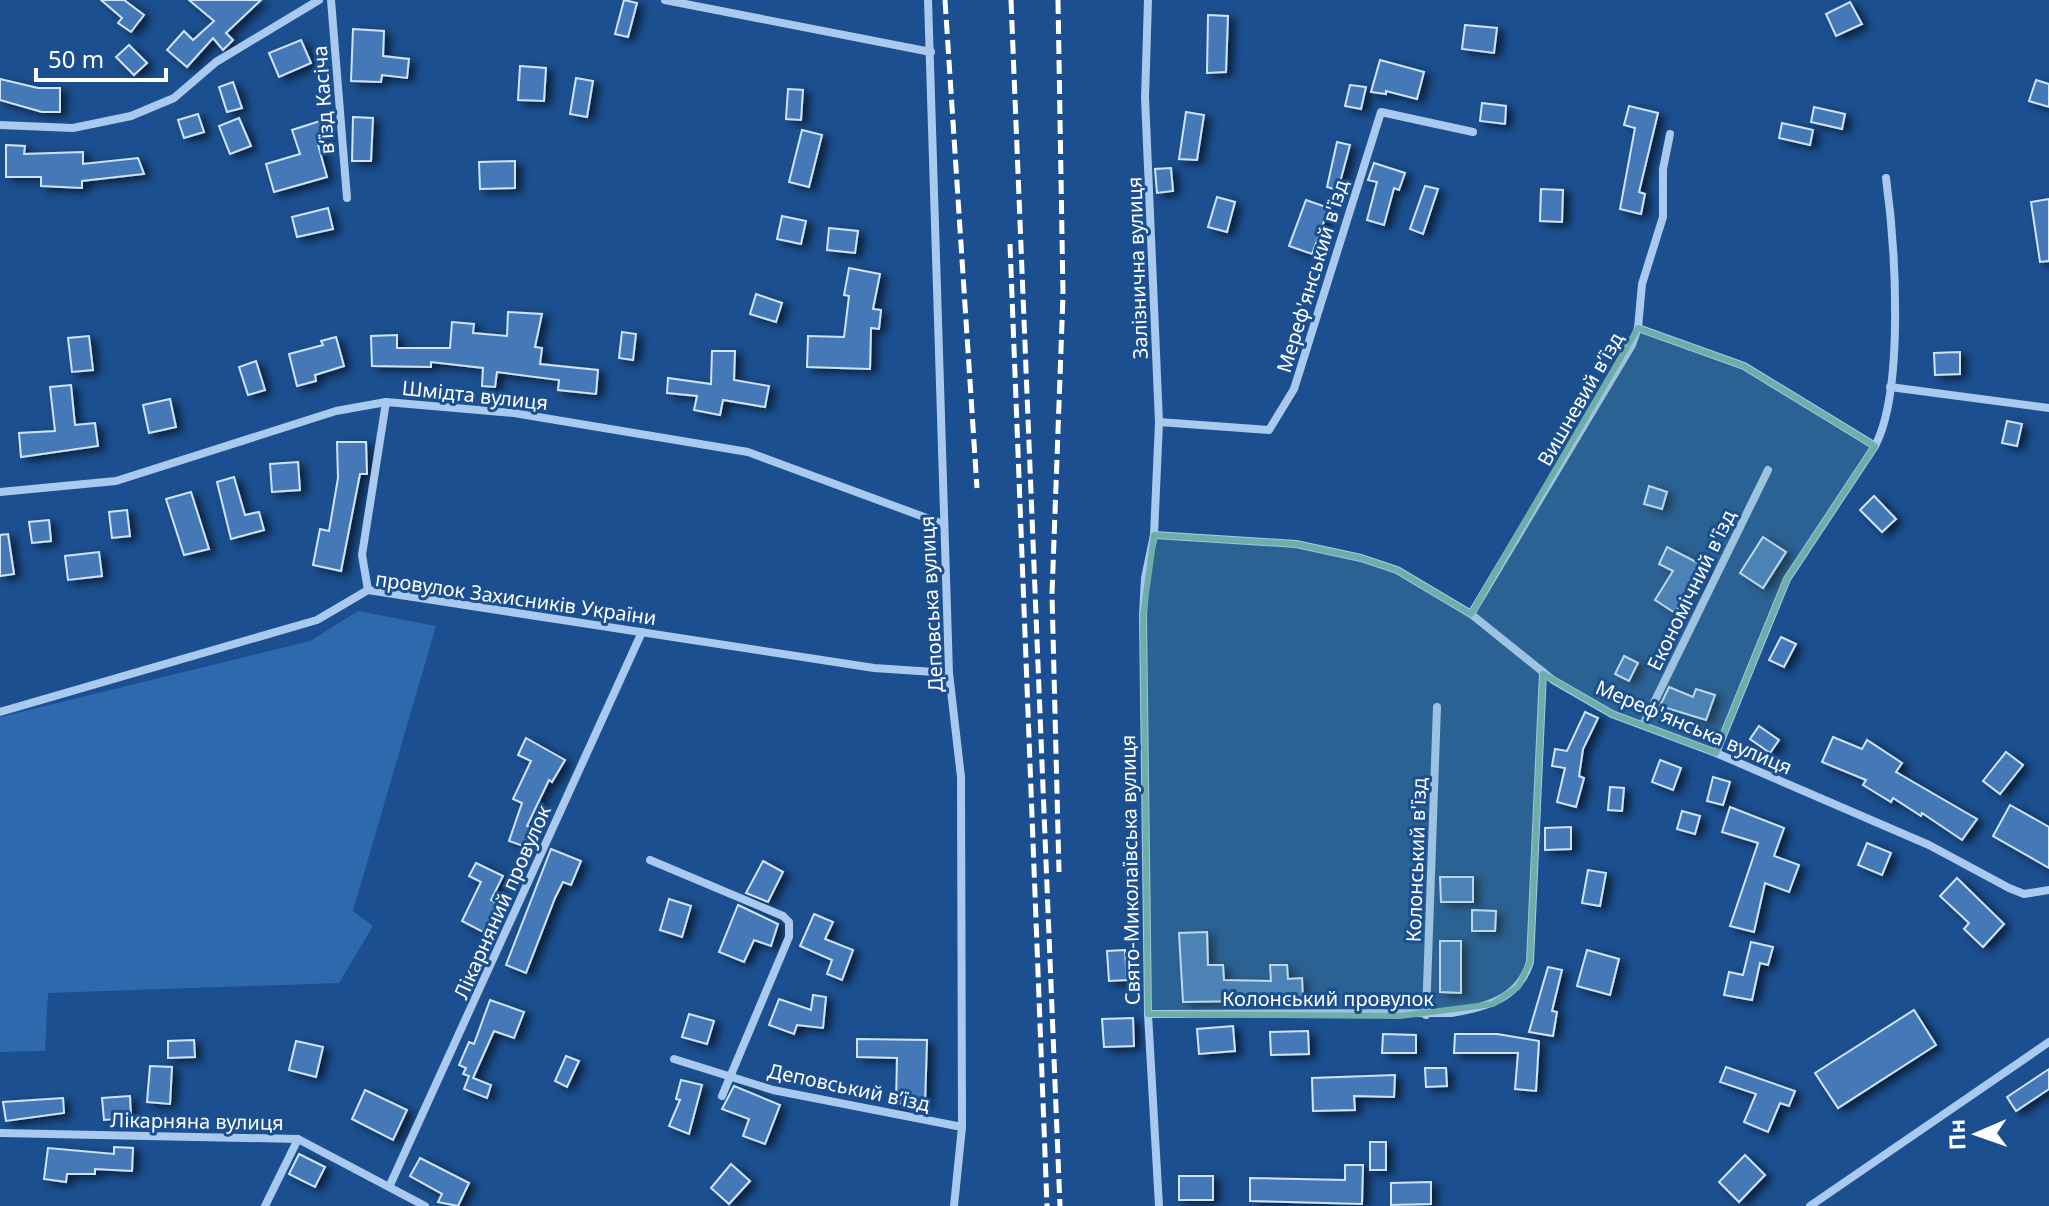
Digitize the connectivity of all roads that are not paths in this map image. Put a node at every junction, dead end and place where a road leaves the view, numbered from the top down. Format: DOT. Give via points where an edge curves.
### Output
graph roads {
  1 [pos="319,0"];
  2 [pos="331,0"];
  3 [pos="665,0"];
  4 [pos="928,0"];
  5 [pos="1148,0"];
  6 [pos="931,52"];
  7 [pos="0,125"];
  8 [pos="1473,132"];
  9 [pos="1670,134"];
  10 [pos="1886,178"];
  11 [pos="347,198"];
  12 [pos="1638,328"];
  13 [pos="1890,387"];
  14 [pos="386,402"];
  15 [pos="2049,408"];
  16 [pos="1159,422"];
  17 [pos="1875,446"];
  18 [pos="1768,470"];
  19 [pos="0,492"];
  20 [pos="943,524"];
  21 [pos="1154,535"];
  22 [pos="368,590"];
  23 [pos="1471,614"];
  24 [pos="642,632"];
  25 [pos="1543,672"];
  26 [pos="949,673"];
  27 [pos="1437,707"];
  28 [pos="0,712"];
  29 [pos="1643,725"];
  30 [pos="1716,753"];
  31 [pos="650,860"];
  32 [pos="2049,890"];
  33 [pos="1148,1014"];
  34 [pos="1426,1015"];
  35 [pos="2049,1042"];
  36 [pos="674,1059"];
  37 [pos="730,1076"];
  38 [pos="722,1096"];
  39 [pos="962,1127"];
  40 [pos="0,1133"];
  41 [pos="298,1139"];
  42 [pos="390,1185"];
  43 [pos="265,1206"];
  44 [pos="425,1206"];
  45 [pos="954,1206"];
  46 [pos="1159,1206"];
  47 [pos="1810,1206"];
  1 -- 7 [label="street" via="216,62 174,98 131,116 73,128"];
  2 -- 11 [label="street, в’їзд Касіча"];
  3 -- 6 [label="street"];
  4 -- 6 [label="street, Деповська вулиця"];
  5 -- 16 [label="street, Залізнична вулиця" via="1145,98"];
  6 -- 20 [label="street, Деповська вулиця"];
  8 -- 16 [label="street, Мереф'янський в'їзд" via="1381,112 1294,389 1269,430"];
  9 -- 12 [label="street, Вишневий в’їзд" via="1663,169 1663,217 1642,284"];
  10 -- 13 [label="street" via="1891,211"];
  12 -- 17 [label="street" via="1744,366"];
  12 -- 23 [label="street, Вишневий в’їзд"];
  13 -- 15 [label="street"];
  13 -- 17 [label="street"];
  14 -- 19 [label="street, Шмідта вулиця" via="336,411 116,481"];
  14 -- 20 [label="street, Шмідта вулиця" via="514,413 748,452"];
  14 -- 22 [label="street" via="362,555"];
  16 -- 21 [label="street, Залізнична вулиця"];
  17 -- 30 [label="street" via="1787,579"];
  18 -- 29 [label="street, Економічний в'їзд"];
  20 -- 26 [label="street, Деповська вулиця"];
  21 -- 23 [label="street, Мереф'янська вулиця" via="1296,544 1361,558 1397,570"];
  21 -- 33 [label="street, Свято-Миколаївська вулиця" via="1143,616"];
  22 -- 24 [label="street, провулок Захисників України"];
  22 -- 28 [label="street, провулок Захисників України" via="317,620"];
  23 -- 25 [label="street, Мереф'янська вулиця"];
  24 -- 26 [label="street, провулок Захисників України" via="874,668"];
  24 -- 42 [label="street, Лікарняний провулок"];
  25 -- 29 [label="street, Мереф'янська вулиця" via="1603,709"];
  25 -- 34 [label="street, Колонський провулок" via="1530,962 1525,978 1493,1004"];
  26 -- 39 [label="street, Деповська вулиця" via="961,777"];
  27 -- 34 [label="street, Колонський в'їзд"];
  29 -- 30 [label="street, Мереф'янська вулиця"];
  30 -- 32 [label="street, Мереф'янська вулиця" via="1929,845 2009,888 2024,894"];
  31 -- 37 [label="street" via="789,922 789,937"];
  33 -- 34 [label="street, Колонський провулок"];
  33 -- 46 [label="street, Свято-Миколаївська вулиця"];
  35 -- 47 [label="street"];
  36 -- 37 [label="street, Деповський в’їзд"];
  37 -- 38 [label="street"];
  37 -- 39 [label="street, Деповський в’їзд" via="773,1090"];
  39 -- 45 [label="street, Деповська вулиця"];
  40 -- 41 [label="street, Лікарняна вулиця"];
  41 -- 42 [label="street, Лікарняна вулиця"];
  41 -- 43 [label="street"];
  42 -- 44 [label="street, Лікарняна вулиця"];
}
